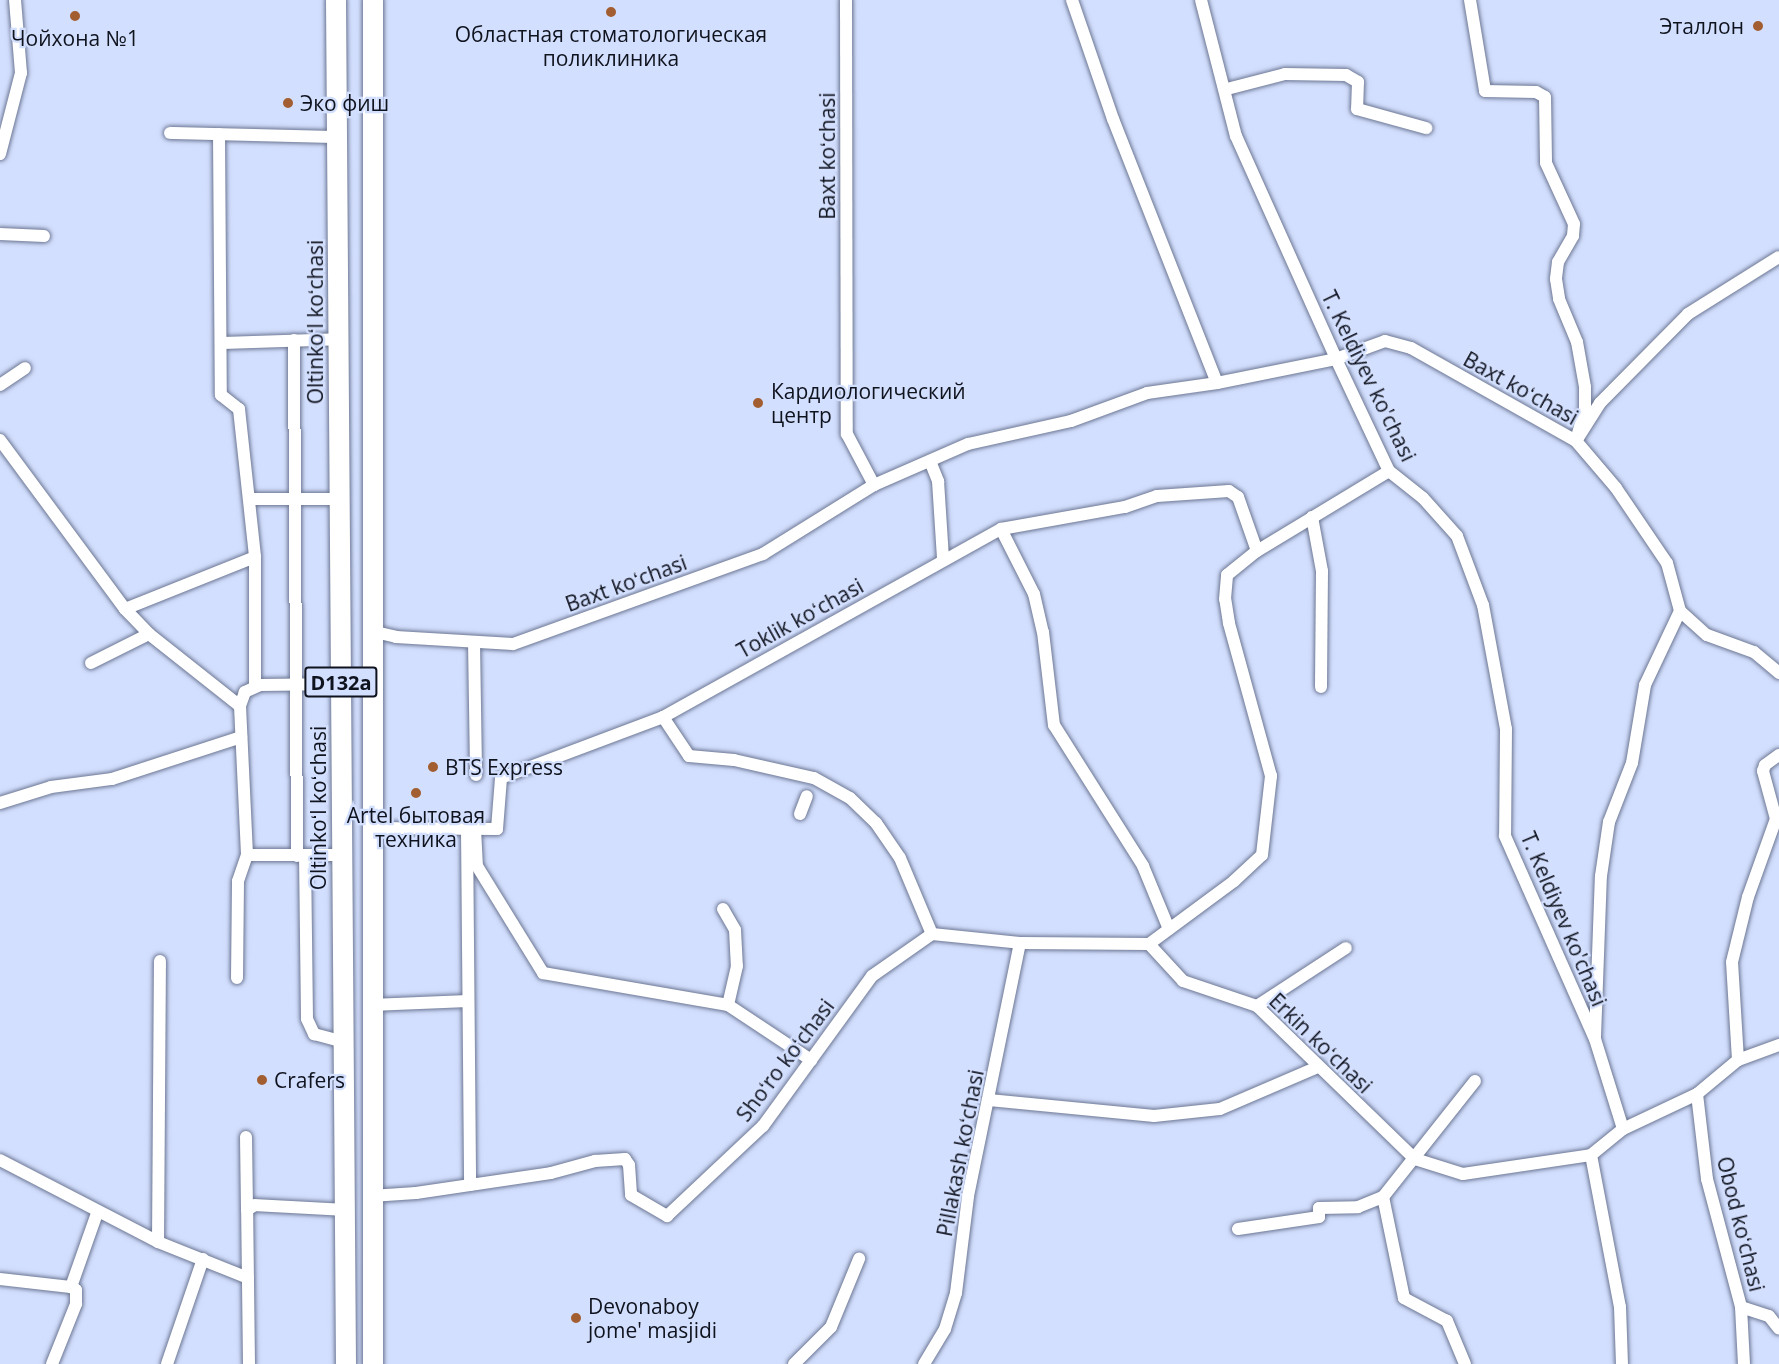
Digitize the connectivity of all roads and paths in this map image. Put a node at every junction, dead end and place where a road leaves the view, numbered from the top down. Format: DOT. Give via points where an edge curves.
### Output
graph roads {
  1 [pos="15,0"];
  2 [pos="336,0"];
  3 [pos="373,0"];
  4 [pos="846,0"];
  5 [pos="1072,0"];
  6 [pos="1201,0"];
  7 [pos="1470,0"];
  8 [pos="1227,89"];
  9 [pos="1426,128"];
  10 [pos="170,133"];
  11 [pos="219,134"];
  12 [pos="337,137"];
  13 [pos="0,154"];
  14 [pos="0,234"];
  15 [pos="44,236"];
  16 [pos="1779,257"];
  17 [pos="339,339"];
  18 [pos="294,340"];
  19 [pos="220,343"];
  20 [pos="1336,358"];
  21 [pos="25,368"];
  22 [pos="1217,383"];
  23 [pos="0,385"];
  24 [pos="0,440"];
  25 [pos="1576,441"];
  26 [pos="930,461"];
  27 [pos="1389,471"];
  28 [pos="874,485"];
  29 [pos="249,499"];
  30 [pos="294,499"];
  31 [pos="340,499"];
  32 [pos="1312,517"];
  33 [pos="1001,529"];
  34 [pos="1257,551"];
  35 [pos="255,557"];
  36 [pos="943,559"];
  37 [pos="126,609"];
  38 [pos="1680,611"];
  39 [pos="372,632"];
  40 [pos="149,634"];
  41 [pos="474,642"];
  42 [pos="91,663"];
  43 [pos="1779,673"];
  44 [pos="341,684"];
  45 [pos="293,685"];
  46 [pos="255,686"];
  47 [pos="1321,687"];
  48 [pos="240,706"];
  49 [pos="663,717"];
  50 [pos="241,737"];
  51 [pos="1779,755"];
  52 [pos="476,776"];
  53 [pos="807,796"];
  54 [pos="0,803"];
  55 [pos="800,814"];
  56 [pos="371,828"];
  57 [pos="471,829"];
  58 [pos="247,855"];
  59 [pos="342,855"];
  60 [pos="301,856"];
  61 [pos="723,909"];
  62 [pos="1169,929"];
  63 [pos="932,934"];
  64 [pos="1020,943"];
  65 [pos="1149,944"];
  66 [pos="1346,948"];
  67 [pos="160,961"];
  68 [pos="237,978"];
  69 [pos="468,1001"];
  70 [pos="371,1005"];
  71 [pos="728,1005"];
  72 [pos="1257,1006"];
  73 [pos="1595,1039"];
  74 [pos="344,1042"];
  75 [pos="1779,1046"];
  76 [pos="811,1060"];
  77 [pos="1738,1060"];
  78 [pos="1318,1068"];
  79 [pos="1475,1082"];
  80 [pos="1697,1094"];
  81 [pos="989,1100"];
  82 [pos="1623,1129"];
  83 [pos="246,1137"];
  84 [pos="1591,1155"];
  85 [pos="1415,1159"];
  86 [pos="0,1160"];
  87 [pos="470,1185"];
  88 [pos="371,1197"];
  89 [pos="1383,1197"];
  90 [pos="247,1210"];
  91 [pos="345,1210"];
  92 [pos="97,1213"];
  93 [pos="1238,1228"];
  94 [pos="158,1242"];
  95 [pos="858,1258"];
  96 [pos="203,1259"];
  97 [pos="0,1278"];
  98 [pos="248,1278"];
  99 [pos="71,1287"];
  100 [pos="1741,1307"];
  101 [pos="1779,1329"];
  102 [pos="52,1364"];
  103 [pos="167,1364"];
  104 [pos="249,1364"];
  105 [pos="346,1364"];
  106 [pos="373,1364"];
  107 [pos="794,1364"];
  108 [pos="924,1364"];
  109 [pos="1465,1364"];
  110 [pos="1622,1364"];
  111 [pos="1744,1364"];
  1 -- 13 [label="street" via="21,73"];
  2 -- 12 [label="main road, Oltinkoʻl koʻchasi / D132a"];
  3 -- 39 [label="main road, D132a"];
  4 -- 28 [label="street, Baxt koʻchasi" via="847,434"];
  5 -- 22 [label="street" via="1113,119"];
  6 -- 8 [label="street, T. Keldiyev ko'chasi"];
  7 -- 25 [label="street" via="1485,91 1536,92 1545,97 1546,163 1574,224 1573,236 1558,262 1556,279 1559,299 1577,342 1585,387 1586,409"];
  8 -- 9 [label="street" via="1285,74 1346,75 1358,82 1357,109"];
  8 -- 20 [label="street, T. Keldiyev ko'chasi" via="1236,136"];
  10 -- 11 [label="street"];
  11 -- 12 [label="street"];
  11 -- 19 [label="street"];
  12 -- 17 [label="main road, Oltinkoʻl koʻchasi / D132a"];
  14 -- 15 [label="street"];
  16 -- 25 [label="street, Baxt koʻchasi" via="1688,314 1600,403"];
  17 -- 18 [label="street"];
  17 -- 31 [label="main road, Oltinkoʻl koʻchasi / D132a"];
  18 -- 19 [label="street"];
  18 -- 30 [label="street"];
  19 -- 29 [label="street" via="220,395 239,409"];
  20 -- 22 [label="street, Baxt koʻchasi"];
  20 -- 25 [label="street, Baxt koʻchasi" via="1385,341 1411,348"];
  20 -- 27 [label="street, T. Keldiyev ko'chasi"];
  21 -- 23 [label="street"];
  22 -- 26 [label="street, Baxt koʻchasi" via="1147,393 1071,421 968,444"];
  24 -- 37 [label="street"];
  25 -- 38 [label="street" via="1616,488 1667,563"];
  26 -- 28 [label="street, Baxt koʻchasi"];
  26 -- 36 [label="street" via="938,481"];
  27 -- 32 [label="street"];
  27 -- 73 [label="street, T. Keldiyev ko'chasi" via="1423,498 1457,536 1483,605 1506,729 1505,836"];
  28 -- 41 [label="street, Baxt koʻchasi" via="764,554 513,644"];
  29 -- 30 [label="street"];
  29 -- 35 [label="street"];
  30 -- 31 [label="street"];
  30 -- 45 [label="street"];
  31 -- 44 [label="main road, Oltinkoʻl koʻchasi / D132a"];
  32 -- 34 [label="street"];
  32 -- 47 [label="street" via="1322,571"];
  33 -- 34 [label="street, Toklik koʻchasi" via="1125,507 1157,496 1229,491 1238,497"];
  33 -- 36 [label="street, Toklik koʻchasi"];
  33 -- 62 [label="street" via="1034,594 1043,632 1054,725 1143,866"];
  34 -- 62 [label="street" via="1227,575 1225,599 1271,776 1262,855"];
  35 -- 37 [label="street"];
  35 -- 46 [label="street"];
  36 -- 49 [label="street, Toklik koʻchasi"];
  37 -- 40 [label="street"];
  38 -- 43 [label="street" via="1707,635 1754,652"];
  38 -- 73 [label="street" via="1645,685 1632,763 1609,822 1601,876"];
  39 -- 41 [label="street, Baxt koʻchasi"];
  39 -- 56 [label="main road, D132a"];
  40 -- 42 [label="street"];
  40 -- 48 [label="street"];
  41 -- 52 [label="street"];
  44 -- 45 [label="street"];
  44 -- 59 [label="main road, Oltinkoʻl koʻchasi / D132a"];
  45 -- 46 [label="street"];
  45 -- 60 [label="street"];
  46 -- 48 [label="street" via="245,692"];
  48 -- 50 [label="street"];
  49 -- 57 [label="street, Toklik koʻchasi" via="501,778 500,826"];
  49 -- 63 [label="street" via="689,756 734,760 813,781 850,798 876,823 900,858"];
  50 -- 54 [label="street" via="112,779 51,787"];
  50 -- 58 [label="street"];
  51 -- 77 [label="street" via="1763,771 1776,819 1748,897 1732,962"];
  53 -- 55 [label="street"];
  56 -- 57 [label="street, Toklik koʻchasi"];
  56 -- 70 [label="main road, D132a"];
  57 -- 69 [label="street"];
  57 -- 71 [label="street" via="477,866 543,973"];
  58 -- 60 [label="street"];
  58 -- 68 [label="street" via="238,882"];
  59 -- 60 [label="street"];
  59 -- 74 [label="main road, Oltinkoʻl koʻchasi / D132a"];
  60 -- 74 [label="street" via="307,1019 314,1034"];
  61 -- 71 [label="street" via="735,930 737,966"];
  62 -- 65 [label="street"];
  63 -- 64 [label="street"];
  63 -- 76 [label="street, Shoʻro koʻchasi" via="872,976"];
  64 -- 65 [label="street"];
  64 -- 81 [label="street, Pillakash koʻchasi"];
  65 -- 72 [label="street, Erkin koʻchasi" via="1183,981"];
  66 -- 72 [label="street"];
  67 -- 94 [label="street"];
  69 -- 70 [label="street"];
  69 -- 87 [label="street"];
  70 -- 88 [label="main road, D132a"];
  71 -- 76 [label="street"];
  72 -- 78 [label="street, Erkin koʻchasi"];
  73 -- 82 [label="street, T. Keldiyev ko'chasi"];
  74 -- 91 [label="main road, Oltinkoʻl koʻchasi / D132a"];
  75 -- 77 [label="street"];
  76 -- 87 [label="street, Shoʻro koʻchasi" via="763,1126 667,1216 631,1195 625,1159"];
  77 -- 80 [label="street"];
  78 -- 81 [label="street" via="1220,1109 1154,1116"];
  78 -- 85 [label="street, Erkin koʻchasi"];
  79 -- 85 [label="street"];
  80 -- 82 [label="street"];
  80 -- 100 [label="street, Obod koʻchasi" via="1707,1179"];
  81 -- 108 [label="street, Pillakash koʻchasi" via="968,1196 956,1293 945,1329"];
  82 -- 84 [label="street"];
  83 -- 90 [label="street"];
  84 -- 85 [label="street, Erkin koʻchasi" via="1463,1174"];
  84 -- 110 [label="street" via="1620,1307"];
  85 -- 89 [label="street"];
  86 -- 92 [label="street"];
  87 -- 88 [label="street, Shoʻro koʻchasi"];
  88 -- 106 [label="main road, D132a"];
  89 -- 93 [label="street" via="1358,1206 1319,1208 1319,1217"];
  89 -- 109 [label="street" via="1404,1298 1447,1321"];
  90 -- 91 [label="street" via="255,1205"];
  90 -- 98 [label="street"];
  91 -- 105 [label="main road, Oltinkoʻl koʻchasi / D132a"];
  92 -- 94 [label="street"];
  92 -- 99 [label="street"];
  94 -- 96 [label="street"];
  95 -- 107 [label="street" via="831,1326"];
  96 -- 98 [label="street"];
  96 -- 103 [label="street"];
  97 -- 99 [label="street"];
  98 -- 104 [label="street"];
  99 -- 102 [label="street" via="76,1290 76,1304"];
  100 -- 101 [label="street" via="1769,1316"];
  100 -- 111 [label="street, Obod koʻchasi"];
}
